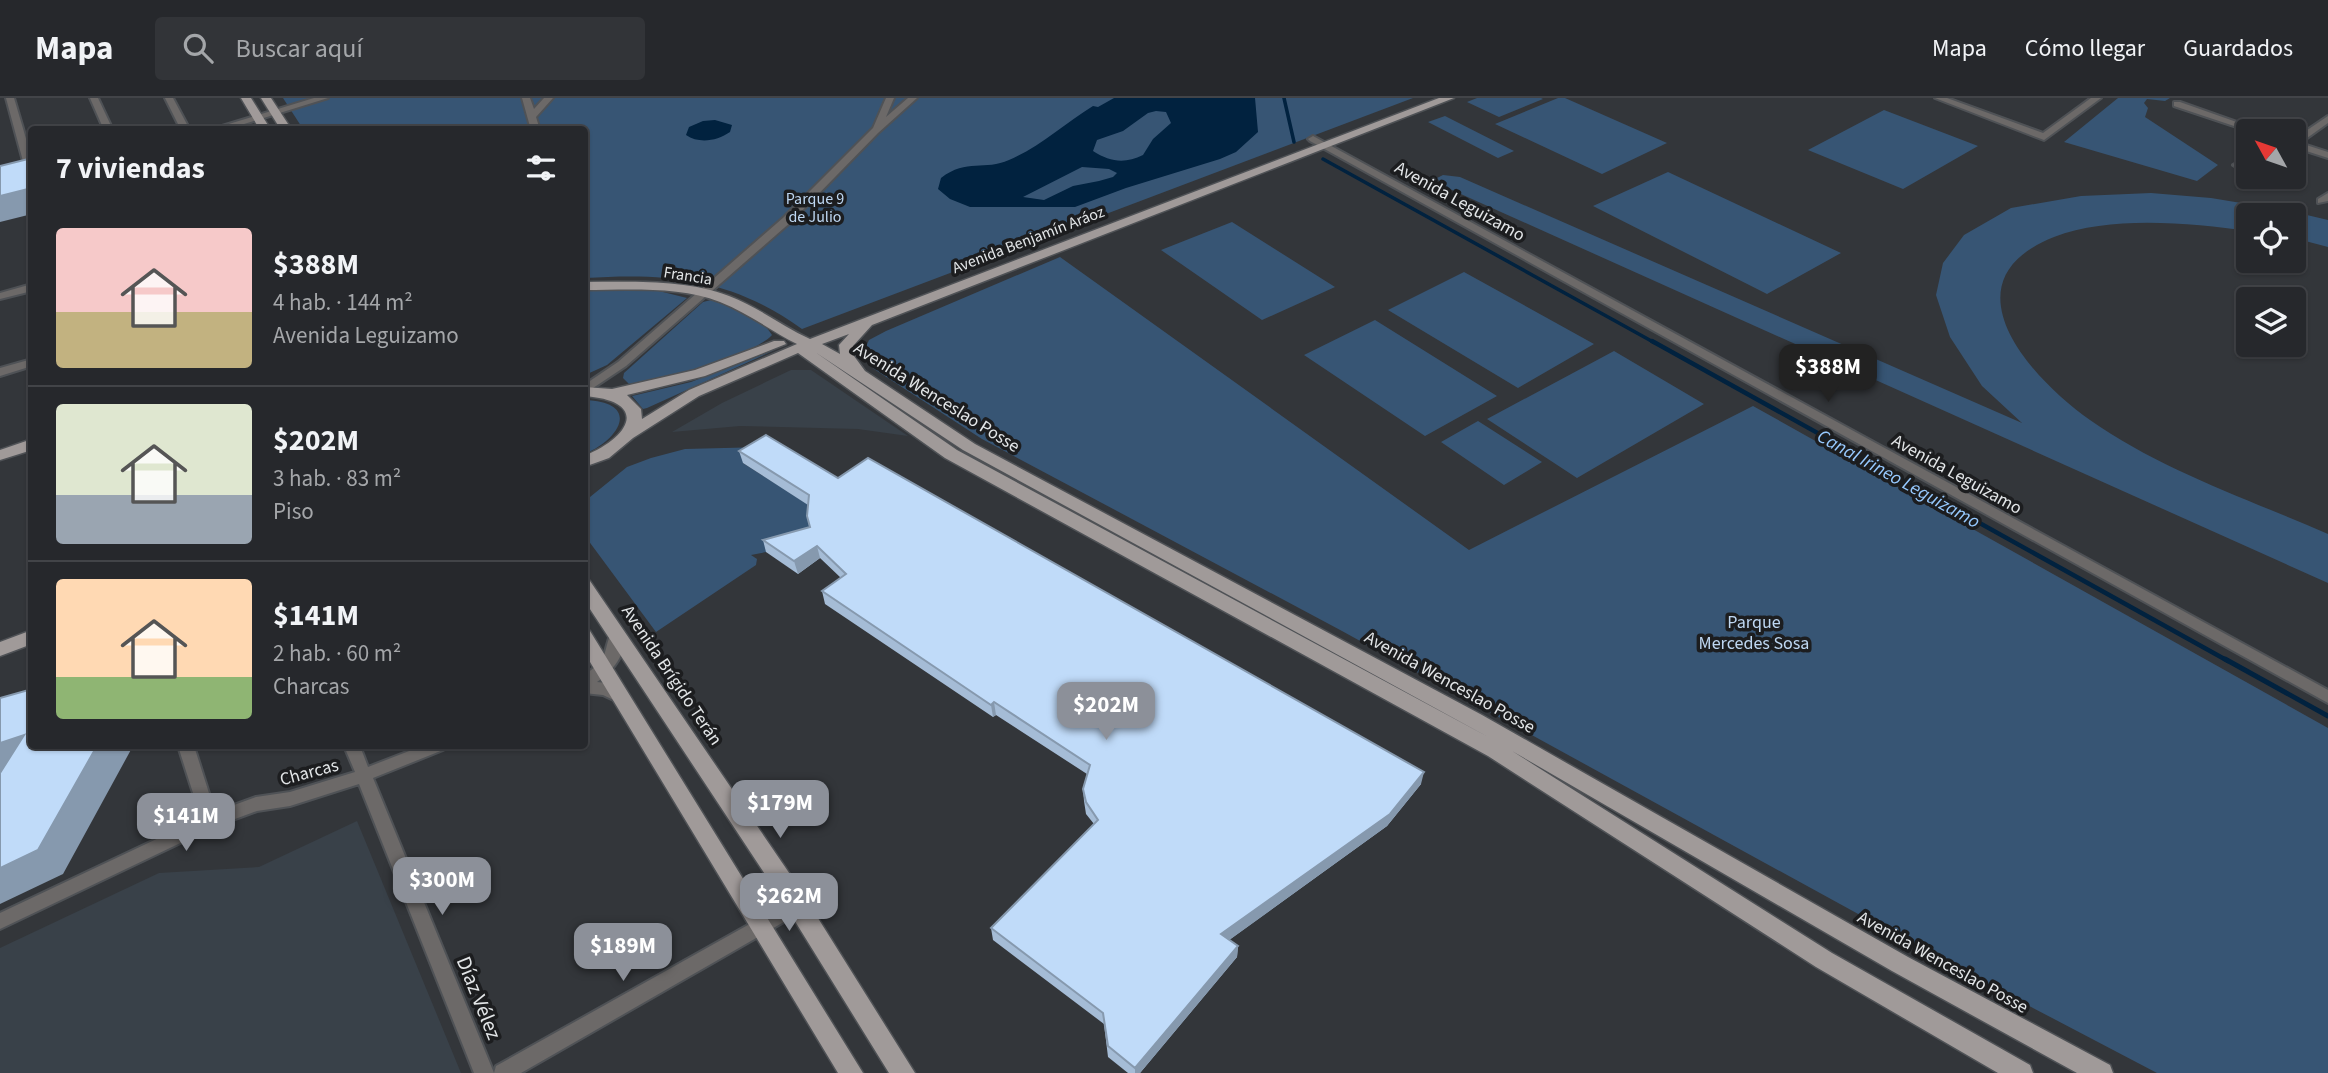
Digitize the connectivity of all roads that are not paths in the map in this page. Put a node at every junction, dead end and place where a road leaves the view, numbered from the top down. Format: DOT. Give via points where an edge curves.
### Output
graph roads {
  1 [pos="10,98"];
  2 [pos="93,98"];
  3 [pos="169,98"];
  4 [pos="246,98"];
  5 [pos="266,98"];
  6 [pos="324,98"];
  7 [pos="526,98"];
  8 [pos="550,98"];
  9 [pos="890,98"];
  10 [pos="913,98"];
  11 [pos="1424,98"];
  12 [pos="1449,98"];
  13 [pos="1939,98"];
  14 [pos="2097,98"];
  15 [pos="2185,98"];
  16 [pos="276,113"];
  17 [pos="532,116"];
  18 [pos="258,118"];
  19 [pos="2328,119"];
  20 [pos="2236,124"];
  21 [pos="107,126"];
  22 [pos="184,126"];
  23 [pos="228,126"];
  24 [pos="263,126"];
  25 [pos="284,126"];
  26 [pos="535,126"];
  27 [pos="875,131"];
  28 [pos="2306,135"];
  29 [pos="1318,143"];
  30 [pos="2306,147"];
  31 [pos="2328,155"];
  32 [pos="28,163"];
  33 [pos="28,179"];
  34 [pos="0,186"];
  35 [pos="588,286"];
  36 [pos="28,288"];
  37 [pos="703,293"];
  38 [pos="0,296"];
  39 [pos="873,319"];
  40 [pos="778,328"];
  41 [pos="807,348"];
  42 [pos="28,363"];
  43 [pos="617,368"];
  44 [pos="745,370"];
  45 [pos="0,372"];
  46 [pos="860,373"];
  47 [pos="588,388"];
  48 [pos="588,391"];
  49 [pos="608,393"];
  50 [pos="630,434"];
  51 [pos="28,445"];
  52 [pos="610,452"];
  53 [pos="0,455"];
  54 [pos="588,461"];
  55 [pos="588,474"];
  56 [pos="588,591"];
  57 [pos="617,634"];
  58 [pos="28,638"];
  59 [pos="588,642"];
  60 [pos="0,649"];
  61 [pos="605,667"];
  62 [pos="588,682"];
  63 [pos="588,686"];
  64 [pos="2328,697"];
  65 [pos="625,700"];
  66 [pos="187,749"];
  67 [pos="353,749"];
  68 [pos="430,749"];
  69 [pos="365,775"];
  70 [pos="210,821"];
  71 [pos="797,906"];
  72 [pos="0,921"];
  73 [pos="762,927"];
  74 [pos="484,1073"];
  75 [pos="503,1073"];
  76 [pos="851,1073"];
  77 [pos="903,1073"];
  78 [pos="2021,1073"];
  79 [pos="2101,1073"];
  1 -- 32 [label="street"];
  2 -- 21 [label="street"];
  3 -- 22 [label="street"];
  4 -- 18 [label="main road"];
  5 -- 16 [label="main road"];
  6 -- 16 [label="street"];
  7 -- 17 [label="street"];
  8 -- 17 [label="street"];
  9 -- 27 [label="street"];
  10 -- 27 [label="street"];
  11 -- 29 [label="main road, Avenida Benjamín Aráoz"];
  12 -- 29 [label="main road, Avenida Benjamín Aráoz"];
  13 -- 14 [label="street" via="2044,137"];
  15 -- 20 [label="street" via="2177,104"];
  16 -- 18 [label="street"];
  16 -- 25 [label="main road"];
  17 -- 26 [label="street"];
  18 -- 23 [label="street"];
  18 -- 24 [label="main road"];
  19 -- 28 [label="street"];
  27 -- 37 [label="street" via="803,205"];
  29 -- 39 [label="main road, Avenida Benjamín Aráoz"];
  29 -- 41 [label="main road, Avenida Benjamín Aráoz" via="1071,235"];
  29 -- 64 [label="street, Avenida Leguizamo"];
  30 -- 31 [label="street"];
  33 -- 34 [label="street"];
  35 -- 37 [label="main road, Francia"];
  36 -- 38 [label="street"];
  37 -- 40 [label="main road, Francia" via="755,313"];
  37 -- 43 [label="street"];
  39 -- 41 [label="main road, Avenida Benjamín Aráoz"];
  39 -- 46 [label="main road" via="846,345 847,356"];
  40 -- 41 [label="main road, Avenida Wenceslao Posse"];
  41 -- 44 [label="main road, Avenida Benjamín Aráoz"];
  41 -- 44 [label="main road" via="790,361"];
  41 -- 46 [label="main road, Avenida Wenceslao Posse"];
  41 -- 49 [label="main road, Avenida Benjamín Aráoz"];
  41 -- 78 [label="main road" via="951,454 1494,750 1824,960"];
  42 -- 45 [label="street"];
  43 -- 47 [label="street"];
  43 -- 49 [label="street" via="607,381"];
  44 -- 50 [label="main road, Avenida Benjamín Aráoz" via="673,404"];
  46 -- 79 [label="main road, Avenida Wenceslao Posse" via="981,453 1475,720 1900,964"];
  48 -- 49 [label="main road, Avenida Benjamín Aráoz"];
  49 -- 50 [label="main road" via="632,405 636,414"];
  50 -- 52 [label="main road, Avenida Benjamín Aráoz"];
  51 -- 53 [label="main road"];
  52 -- 54 [label="main road"];
  52 -- 55 [label="main road, Avenida Benjamín Aráoz"];
  56 -- 57 [label="main road, Avenida Brígido Terán"];
  57 -- 61 [label="street" via="617,650"];
  57 -- 71 [label="main road, Avenida Brígido Terán"];
  58 -- 60 [label="main road"];
  59 -- 61 [label="main road"];
  61 -- 62 [label="street"];
  61 -- 65 [label="main road"];
  63 -- 65 [label="street"];
  65 -- 73 [label="main road"];
  66 -- 70 [label="street"];
  67 -- 69 [label="street, Díaz Vélez"];
  68 -- 69 [label="street, Charcas"];
  69 -- 70 [label="street, Charcas"];
  69 -- 74 [label="street, Díaz Vélez"];
  70 -- 72 [label="street, Charcas"];
  71 -- 73 [label="street"];
  71 -- 77 [label="main road, Avenida Brígido Terán"];
  73 -- 75 [label="street"];
  73 -- 76 [label="main road"];
}
